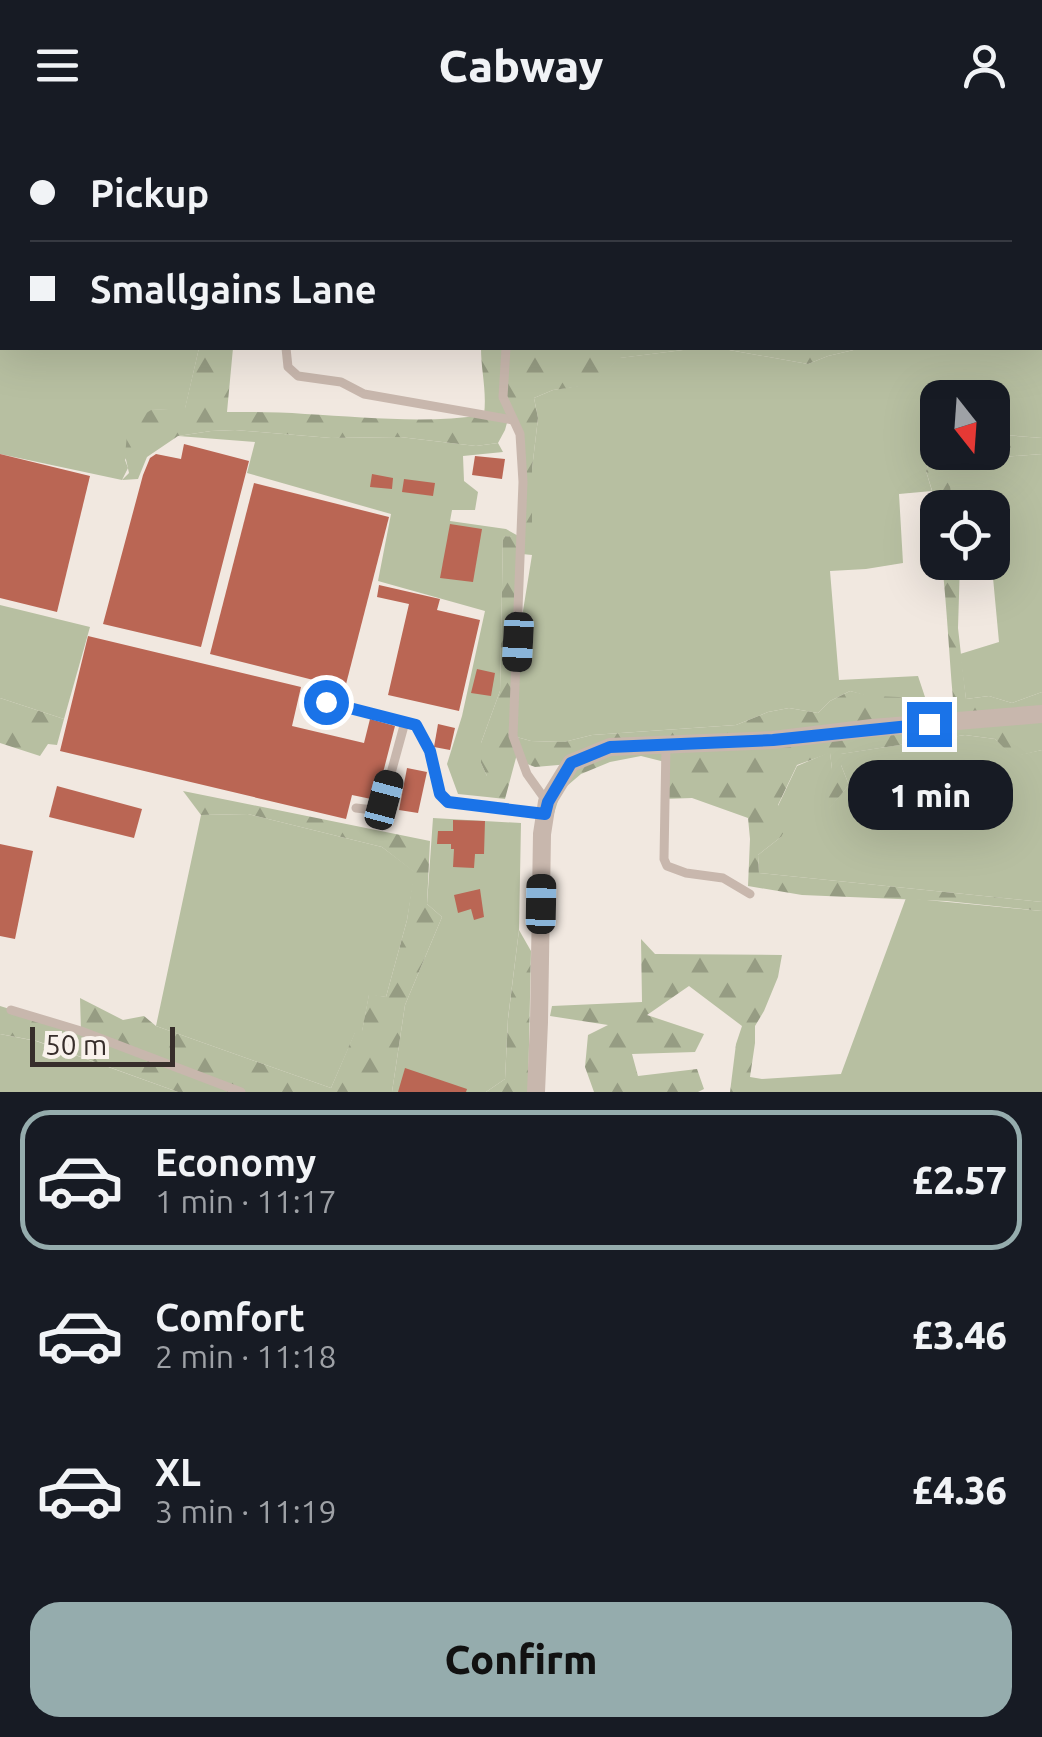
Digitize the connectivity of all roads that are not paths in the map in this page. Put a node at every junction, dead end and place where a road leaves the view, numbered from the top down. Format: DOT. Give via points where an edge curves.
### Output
graph roads {
  1 [pos="286,350"];
  2 [pos="506,350"];
  3 [pos="513,420"];
  4 [pos="326,702"];
  5 [pos="1042,714"];
  6 [pos="406,722"];
  7 [pos="666,744"];
  8 [pos="356,808"];
  9 [pos="546,808"];
  10 [pos="750,894"];
  11 [pos="11,1010"];
  12 [pos="241,1092"];
  13 [pos="536,1092"];
  1 -- 3 [label="lane" via="288,367 298,376"];
  2 -- 3 [label="lane" via="504,397"];
  3 -- 9 [label="lane" via="524,482 513,736"];
  4 -- 6 [label="lane"];
  5 -- 7 [label="street"];
  6 -- 8 [label="lane" via="382,806"];
  6 -- 9 [label="lane" via="426,740 448,802"];
  7 -- 9 [label="street" via="610,747 571,763"];
  7 -- 10 [label="lane" via="667,866 723,878"];
  9 -- 13 [label="street"];
  11 -- 12 [label="lane"];
}
